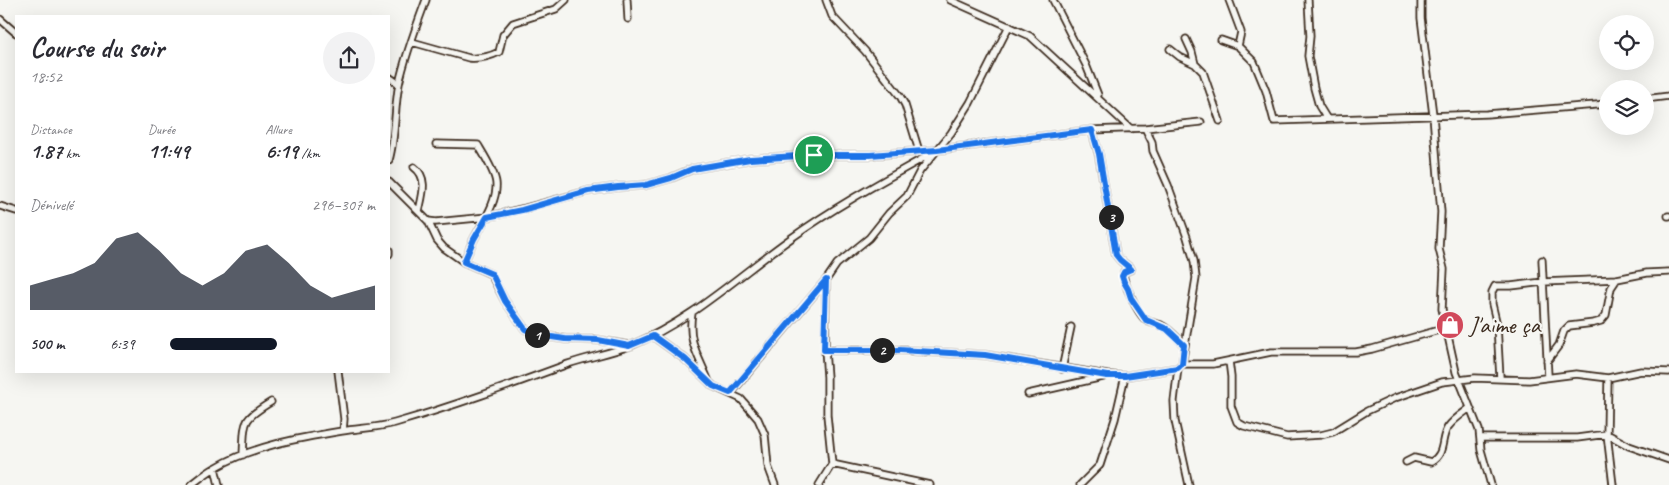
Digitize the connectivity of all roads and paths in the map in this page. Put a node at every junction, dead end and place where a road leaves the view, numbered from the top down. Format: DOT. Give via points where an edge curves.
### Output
graph roads {
  1 [pos="426,0"];
  2 [pos="566,0"];
  3 [pos="627,0"];
  4 [pos="826,0"];
  5 [pos="950,0"];
  6 [pos="1053,0"];
  7 [pos="1229,0"];
  8 [pos="1308,0"];
  9 [pos="1420,0"];
  10 [pos="0,19"];
  11 [pos="628,19"];
  12 [pos="1009,26"];
  13 [pos="15,32"];
  14 [pos="1186,39"];
  15 [pos="1221,40"];
  16 [pos="412,42"];
  17 [pos="1238,46"];
  18 [pos="1170,50"];
  19 [pos="1195,64"];
  20 [pos="390,78"];
  21 [pos="399,84"];
  22 [pos="1669,96"];
  23 [pos="1099,98"];
  24 [pos="1654,98"];
  25 [pos="1599,105"];
  26 [pos="1433,115"];
  27 [pos="1327,119"];
  28 [pos="1220,121"];
  29 [pos="1201,122"];
  30 [pos="1145,128"];
  31 [pos="1131,129"];
  32 [pos="1092,130"];
  33 [pos="436,144"];
  34 [pos="937,150"];
  35 [pos="919,151"];
  36 [pos="390,156"];
  37 [pos="414,167"];
  38 [pos="390,183"];
  39 [pos="0,206"];
  40 [pos="15,211"];
  41 [pos="419,211"];
  42 [pos="487,217"];
  43 [pos="428,221"];
  44 [pos="1542,260"];
  45 [pos="464,262"];
  46 [pos="1669,272"];
  47 [pos="1616,279"];
  48 [pos="826,280"];
  49 [pos="1543,282"];
  50 [pos="692,313"];
  51 [pos="1071,327"];
  52 [pos="1446,328"];
  53 [pos="653,336"];
  54 [pos="1184,345"];
  55 [pos="629,346"];
  56 [pos="824,350"];
  57 [pos="1547,361"];
  58 [pos="1213,364"];
  59 [pos="1180,366"];
  60 [pos="1062,369"];
  61 [pos="1669,372"];
  62 [pos="338,373"];
  63 [pos="1107,376"];
  64 [pos="1125,376"];
  65 [pos="1548,376"];
  66 [pos="1500,378"];
  67 [pos="1608,378"];
  68 [pos="1458,379"];
  69 [pos="709,382"];
  70 [pos="730,393"];
  71 [pos="1028,394"];
  72 [pos="271,402"];
  73 [pos="1470,408"];
  74 [pos="343,431"];
  75 [pos="1607,434"];
  76 [pos="1481,438"];
  77 [pos="243,455"];
  78 [pos="1669,460"];
  79 [pos="1406,462"];
  80 [pos="832,464"];
  81 [pos="215,468"];
  82 [pos="191,485"];
  83 [pos="219,485"];
  84 [pos="775,485"];
  85 [pos="819,485"];
  86 [pos="929,485"];
  87 [pos="1080,485"];
  88 [pos="1189,485"];
  89 [pos="1491,485"];
  90 [pos="1613,485"];
  1 -- 16 [label="street"];
  2 -- 16 [label="street" via="556,9 512,23 503,35 499,52 479,59"];
  3 -- 11 [label="street"];
  4 -- 35 [label="street" via="832,16 866,51 900,96"];
  5 -- 12 [label="street"];
  6 -- 23 [label="street"];
  7 -- 17 [label="street" via="1241,32"];
  8 -- 27 [label="street" via="1308,56 1319,106"];
  9 -- 26 [label="street"];
  10 -- 13 [label="street"];
  12 -- 23 [label="street" via="1030,36"];
  12 -- 34 [label="street" via="970,103"];
  14 -- 19 [label="street"];
  15 -- 17 [label="street"];
  16 -- 21 [label="street"];
  17 -- 27 [label="street" via="1256,65 1274,121"];
  18 -- 19 [label="street"];
  19 -- 28 [label="street" via="1203,72"];
  20 -- 21 [label="street"];
  21 -- 36 [label="street"];
  22 -- 24 [label="street"];
  23 -- 31 [label="street"];
  25 -- 26 [label="street"];
  26 -- 27 [label="street"];
  26 -- 52 [label="street"];
  29 -- 30 [label="street"];
  30 -- 31 [label="street"];
  30 -- 54 [label="street" via="1194,261 1196,278"];
  31 -- 32 [label="street"];
  32 -- 34 [label="street"];
  32 -- 54 [label="street" via="1116,255 1131,269 1124,272 1124,282 1146,320 1167,329"];
  33 -- 42 [label="street" via="478,145 497,185"];
  34 -- 35 [label="street"];
  34 -- 48 [label="street" via="920,171 907,196 869,238 836,264"];
  34 -- 50 [label="street" via="862,192 790,239"];
  35 -- 42 [label="street" via="750,159 692,169 646,185 588,191"];
  37 -- 41 [label="street" via="421,174 424,186"];
  38 -- 41 [label="street"];
  39 -- 40 [label="street"];
  41 -- 43 [label="street"];
  42 -- 43 [label="street"];
  42 -- 45 [label="street"];
  43 -- 45 [label="street" via="437,240"];
  44 -- 49 [label="street"];
  45 -- 55 [label="street" via="492,274 505,301 525,329 565,339 598,340"];
  46 -- 47 [label="street"];
  47 -- 49 [label="street"];
  47 -- 57 [label="street" via="1606,315 1601,321 1569,326"];
  48 -- 56 [label="street"];
  48 -- 70 [label="street"];
  49 -- 57 [label="street"];
  49 -- 66 [label="street" via="1496,286 1492,292"];
  50 -- 53 [label="street"];
  50 -- 69 [label="street" via="693,344"];
  51 -- 60 [label="street"];
  52 -- 58 [label="street" via="1364,350 1271,352"];
  52 -- 68 [label="street"];
  53 -- 55 [label="street"];
  53 -- 69 [label="street" via="685,359"];
  54 -- 59 [label="street"];
  55 -- 74 [label="street" via="393,424"];
  56 -- 60 [label="street" via="985,355"];
  56 -- 80 [label="street"];
  57 -- 65 [label="street"];
  58 -- 59 [label="street"];
  58 -- 68 [label="street" via="1229,361 1232,376 1230,406 1237,422 1287,437 1333,432 1367,410 1394,398"];
  59 -- 64 [label="street"];
  59 -- 88 [label="street" via="1174,401 1175,422"];
  60 -- 63 [label="street"];
  61 -- 67 [label="street" via="1641,371"];
  62 -- 74 [label="street"];
  63 -- 64 [label="street"];
  63 -- 71 [label="street"];
  64 -- 87 [label="street" via="1100,465"];
  65 -- 66 [label="street" via="1529,380"];
  65 -- 67 [label="street" via="1576,374"];
  66 -- 68 [label="street"];
  67 -- 75 [label="street"];
  68 -- 73 [label="street"];
  69 -- 70 [label="street"];
  70 -- 84 [label="street" via="741,399 762,426 768,466"];
  72 -- 77 [label="street" via="247,420"];
  73 -- 76 [label="street"];
  73 -- 79 [label="street" via="1449,426 1438,457 1431,462 1414,458"];
  74 -- 77 [label="street" via="276,444"];
  75 -- 76 [label="street" via="1577,438"];
  75 -- 78 [label="street" via="1628,446"];
  75 -- 90 [label="street"];
  76 -- 89 [label="street"];
  77 -- 81 [label="street"];
  80 -- 85 [label="street"];
  80 -- 86 [label="street"];
  81 -- 82 [label="street"];
  81 -- 83 [label="street"];
}
